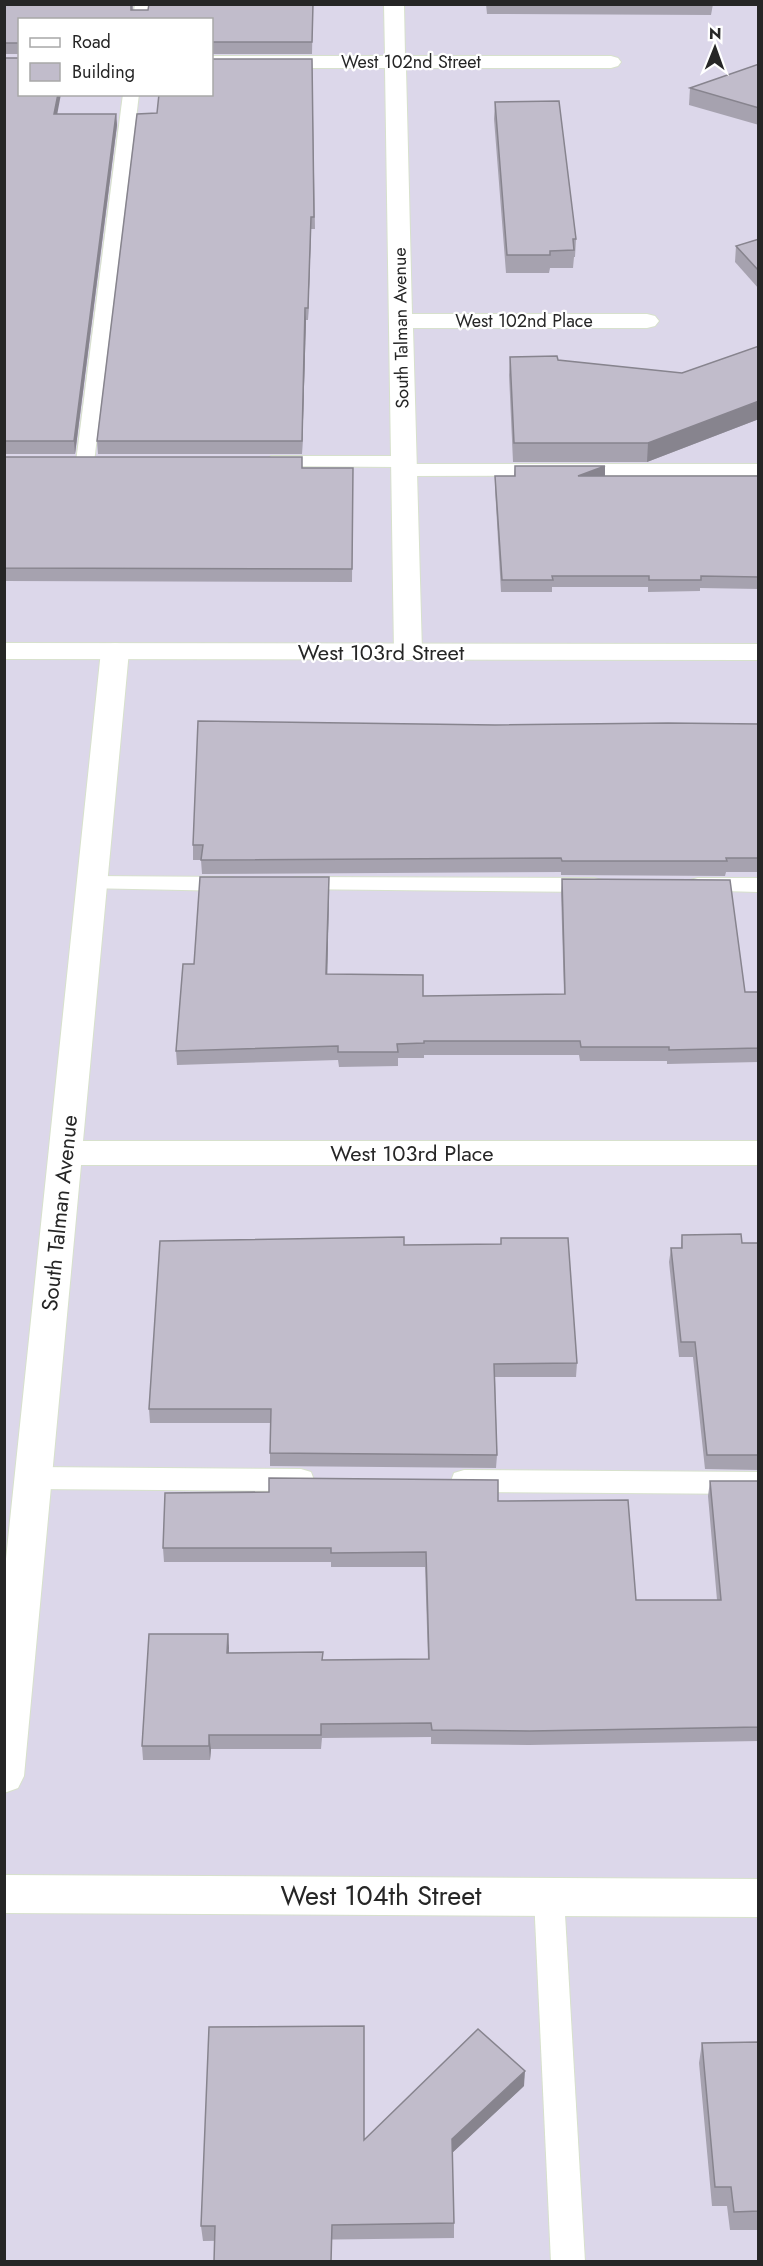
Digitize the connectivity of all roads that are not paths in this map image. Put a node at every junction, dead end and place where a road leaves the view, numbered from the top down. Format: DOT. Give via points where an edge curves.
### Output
graph roads {
  1 [pos="394,4"];
  2 [pos="213,62"];
  3 [pos="395,62"];
  4 [pos="611,62"];
  5 [pos="131,96"];
  6 [pos="401,321"];
  7 [pos="647,321"];
  8 [pos="62,462"];
  9 [pos="85,462"];
  10 [pos="109,462"];
  11 [pos="253,462"];
  12 [pos="404,466"];
  13 [pos="759,470"];
  14 [pos="4,651"];
  15 [pos="115,651"];
  16 [pos="408,652"];
  17 [pos="759,652"];
  18 [pos="92,883"];
  19 [pos="252,884"];
  20 [pos="275,884"];
  21 [pos="617,885"];
  22 [pos="676,885"];
  23 [pos="759,885"];
  24 [pos="66,1153"];
  25 [pos="759,1153"];
  26 [pos="33,1478"];
  27 [pos="329,1480"];
  28 [pos="437,1481"];
  29 [pos="759,1483"];
  30 [pos="4,1776"];
  31 [pos="4,1894"];
  32 [pos="549,1897"];
  33 [pos="759,1898"];
  34 [pos="568,2262"];
  1 -- 3 [label="street, South Talman Avenue"];
  2 -- 3 [label="street, West 102nd Street"];
  3 -- 4 [label="street, West 102nd Street"];
  3 -- 6 [label="street, South Talman Avenue"];
  5 -- 9 [label="lane"];
  6 -- 7 [label="street, West 102nd Place"];
  6 -- 12 [label="street, South Talman Avenue"];
  8 -- 9 [label="lane"];
  9 -- 10 [label="lane"];
  11 -- 12 [label="lane"];
  12 -- 13 [label="lane"];
  12 -- 16 [label="street, South Talman Avenue"];
  14 -- 15 [label="street, West 103rd Street"];
  15 -- 16 [label="street, West 103rd Street"];
  15 -- 18 [label="street, South Talman Avenue"];
  16 -- 17 [label="street, West 103rd Street"];
  18 -- 19 [label="lane"];
  18 -- 24 [label="street, South Talman Avenue"];
  20 -- 21 [label="lane"];
  22 -- 23 [label="lane"];
  24 -- 25 [label="street, West 103rd Place"];
  24 -- 26 [label="street, South Talman Avenue"];
  26 -- 27 [label="lane"];
  26 -- 30 [label="street, South Talman Avenue"];
  28 -- 29 [label="lane"];
  31 -- 32 [label="street, West 104th Street"];
  32 -- 33 [label="street, West 104th Street"];
  32 -- 34 [label="lane"];
}
